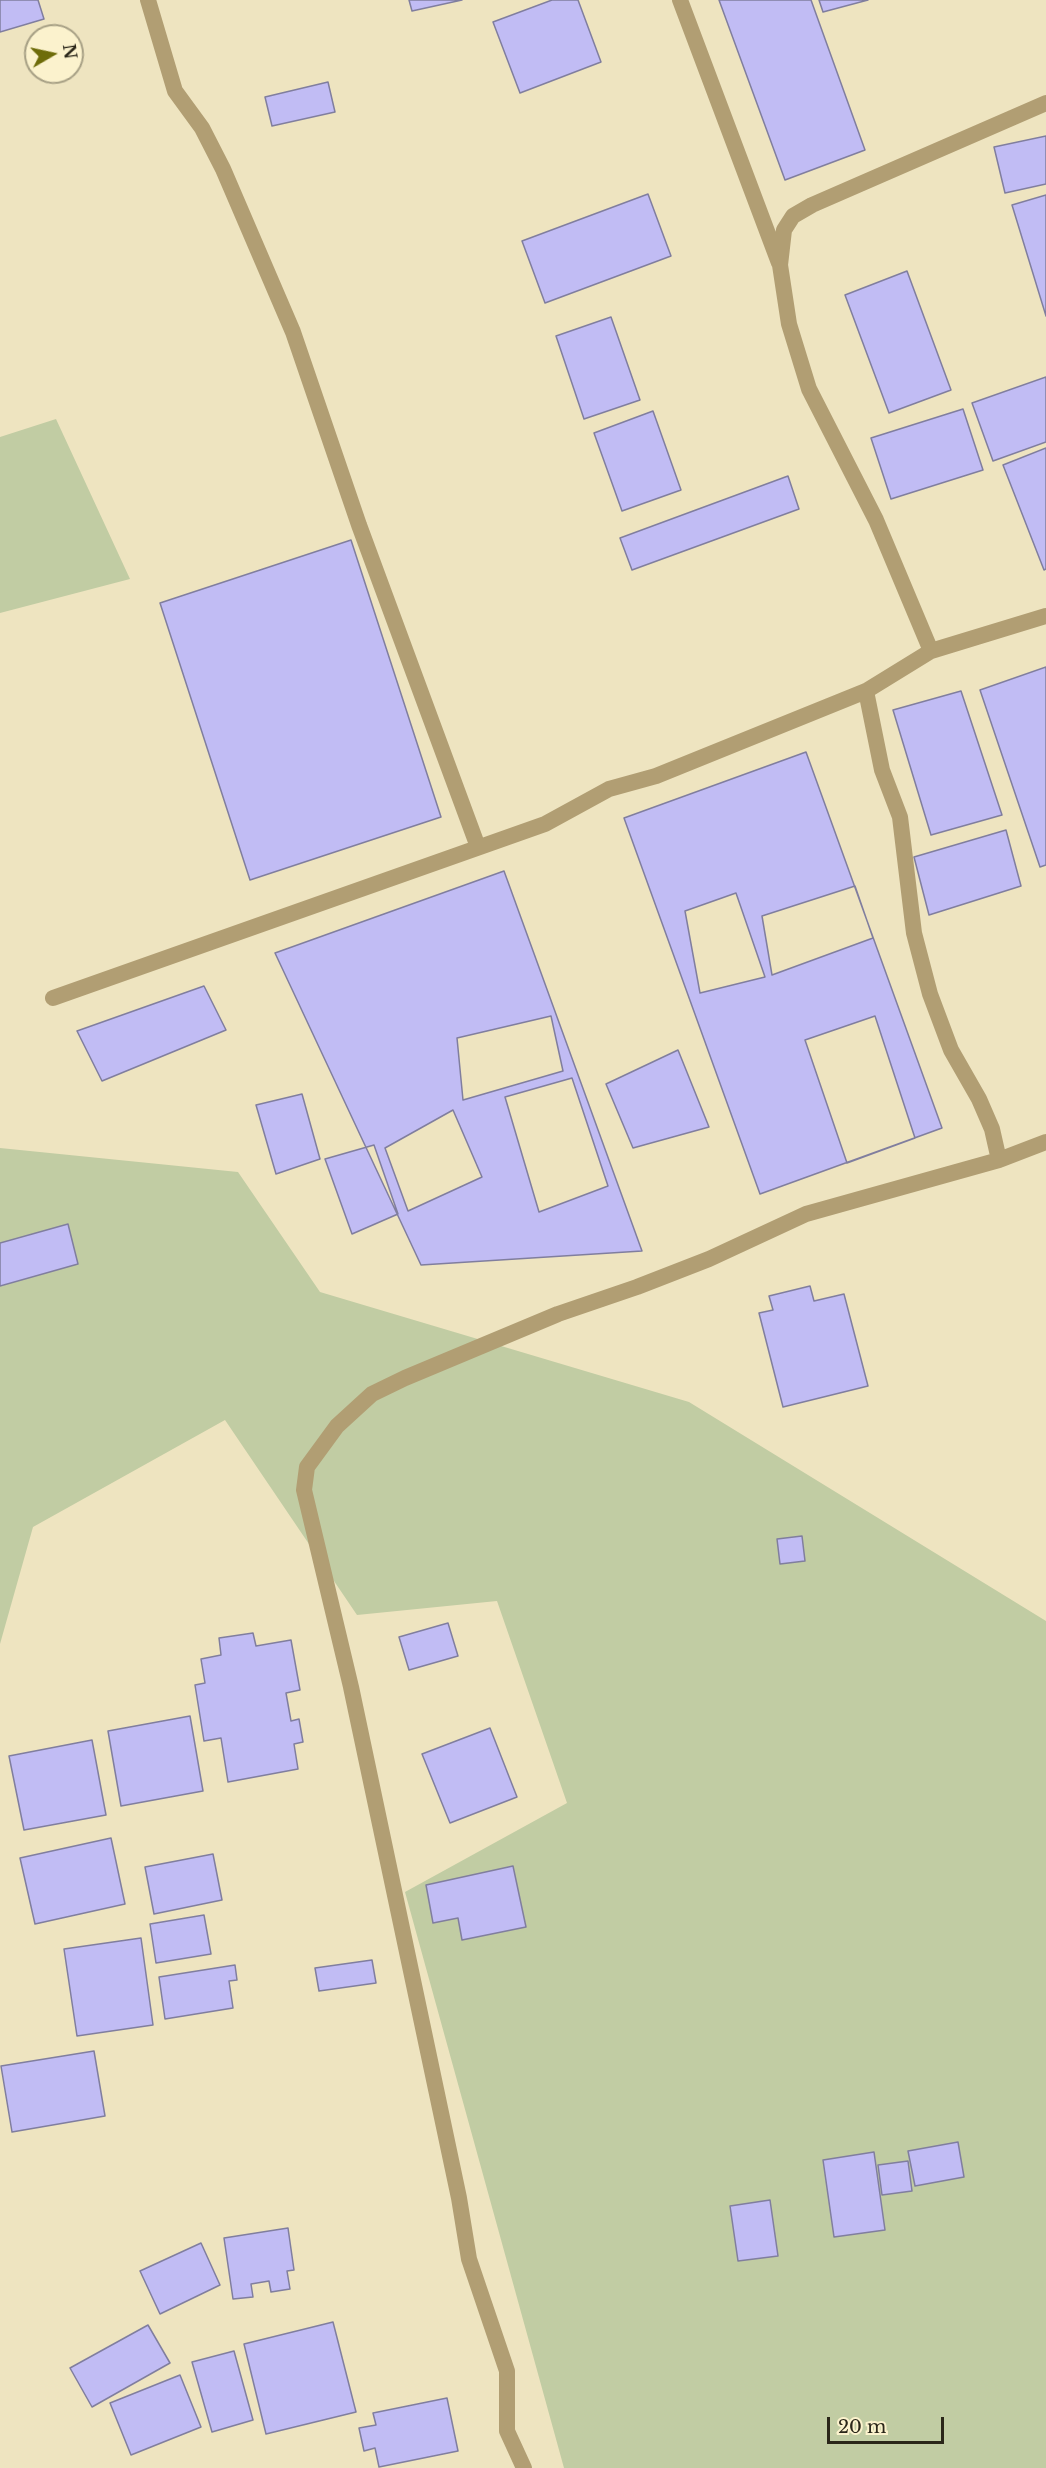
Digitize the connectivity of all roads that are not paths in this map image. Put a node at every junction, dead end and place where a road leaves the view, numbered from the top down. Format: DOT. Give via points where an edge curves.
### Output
graph roads {
  1 [pos="148,0"];
  2 [pos="680,0"];
  3 [pos="1046,103"];
  4 [pos="780,265"];
  5 [pos="1046,616"];
  6 [pos="931,651"];
  7 [pos="866,691"];
  8 [pos="478,847"];
  9 [pos="52,998"];
  10 [pos="1046,1142"];
  11 [pos="999,1160"];
  12 [pos="524,2468"];
  1 -- 8 [label="street" via="176,91 202,128 223,169 293,332 359,525"];
  2 -- 4 [label="street"];
  3 -- 4 [label="street" via="793,216 784,230"];
  4 -- 6 [label="street" via="789,324 809,389 876,520"];
  5 -- 6 [label="street"];
  6 -- 7 [label="street"];
  7 -- 8 [label="street" via="656,776 609,789 545,824"];
  7 -- 11 [label="street" via="882,770 900,817 914,933 930,994 951,1050 992,1129"];
  8 -- 9 [label="street"];
  10 -- 11 [label="street"];
  11 -- 12 [label="street" via="806,1214 709,1259 558,1314 405,1378 372,1394 337,1426 307,1467 304,1490 351,1687 469,2259 507,2371 507,2431"];
}
